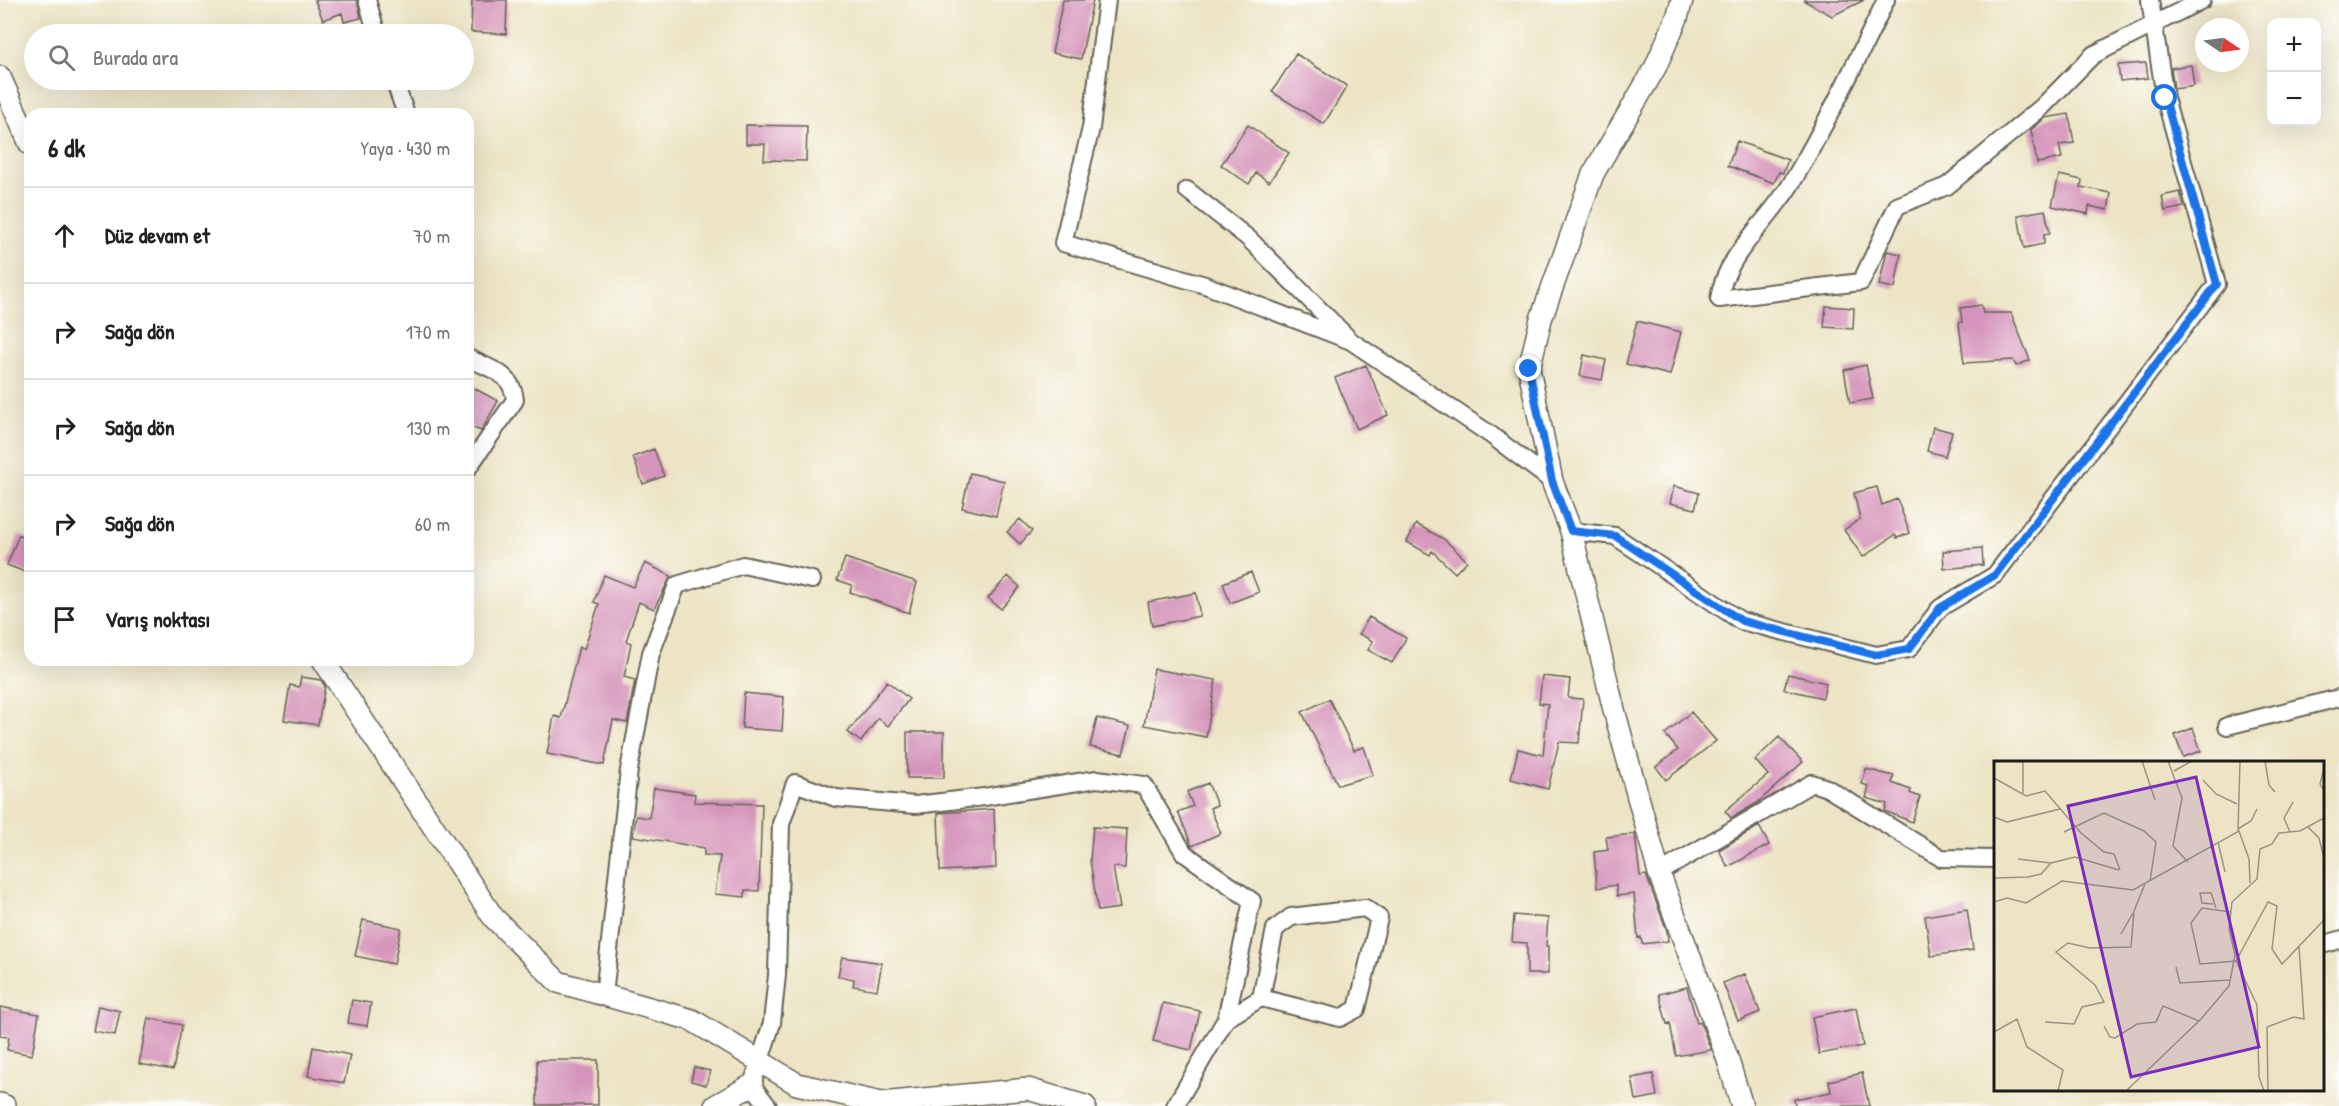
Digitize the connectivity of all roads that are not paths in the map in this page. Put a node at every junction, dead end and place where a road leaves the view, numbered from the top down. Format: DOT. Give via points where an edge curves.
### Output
graph roads {
  1 [pos="367,0"];
  2 [pos="1107,0"];
  3 [pos="1682,0"];
  4 [pos="1886,0"];
  5 [pos="2150,0"];
  6 [pos="2202,0"];
  7 [pos="374,24"];
  8 [pos="2154,27"];
  9 [pos="0,77"];
  10 [pos="398,90"];
  11 [pos="404,108"];
  12 [pos="24,131"];
  13 [pos="1187,190"];
  14 [pos="1351,341"];
  15 [pos="474,361"];
  16 [pos="474,459"];
  17 [pos="1552,481"];
  18 [pos="1571,531"];
  19 [pos="812,580"];
  20 [pos="329,666"];
  21 [pos="2339,698"];
  22 [pos="2227,726"];
  23 [pos="1994,860"];
  24 [pos="1659,873"];
  25 [pos="2339,940"];
  26 [pos="2324,944"];
  27 [pos="604,995"];
  28 [pos="1261,998"];
  29 [pos="1226,1019"];
  30 [pos="759,1060"];
  31 [pos="752,1085"];
  32 [pos="0,1104"];
  33 [pos="6,1106"];
  34 [pos="715,1106"];
  35 [pos="768,1106"];
  36 [pos="1086,1106"];
  37 [pos="1175,1106"];
  38 [pos="1742,1106"];
  1 -- 7 [label="street"];
  2 -- 14 [label="street" via="1091,128 1063,243 1204,285"];
  3 -- 17 [label="street" via="1655,68 1593,174 1541,319 1529,369"];
  4 -- 8 [label="street" via="1790,185 1730,267 1721,283 1719,299 1861,282 1897,206 1947,186 2042,106 2093,55"];
  5 -- 8 [label="street"];
  6 -- 8 [label="street"];
  8 -- 18 [label="street" via="2165,98 2217,284 1995,575 1940,608 1909,649 1876,655 1742,621 1615,536"];
  9 -- 12 [label="street"];
  10 -- 11 [label="street"];
  13 -- 14 [label="street" via="1248,238"];
  14 -- 17 [label="street"];
  15 -- 16 [label="street" via="506,377 514,386 515,400"];
  17 -- 18 [label="street"];
  18 -- 24 [label="street"];
  19 -- 27 [label="street" via="743,565 677,585 651,652 629,770"];
  20 -- 27 [label="street" via="493,916 558,982"];
  21 -- 22 [label="street"];
  23 -- 24 [label="street" via="1941,858 1827,788 1812,783"];
  24 -- 38 [label="street" via="1728,1057"];
  25 -- 26 [label="street"];
  27 -- 30 [label="street" via="692,1020"];
  28 -- 28 [label="street" via="1340,1018 1357,1010 1379,918 1365,908 1291,917 1275,929"];
  28 -- 29 [label="street"];
  29 -- 30 [label="street" via="1252,901 1184,853 1144,785 1097,779 915,805 836,798 795,783 781,824 777,975 772,1023"];
  29 -- 37 [label="street"];
  30 -- 31 [label="street"];
  30 -- 36 [label="street" via="797,1084 881,1103 1028,1089"];
  31 -- 34 [label="street"];
  31 -- 35 [label="street"];
  32 -- 33 [label="street"];
}
